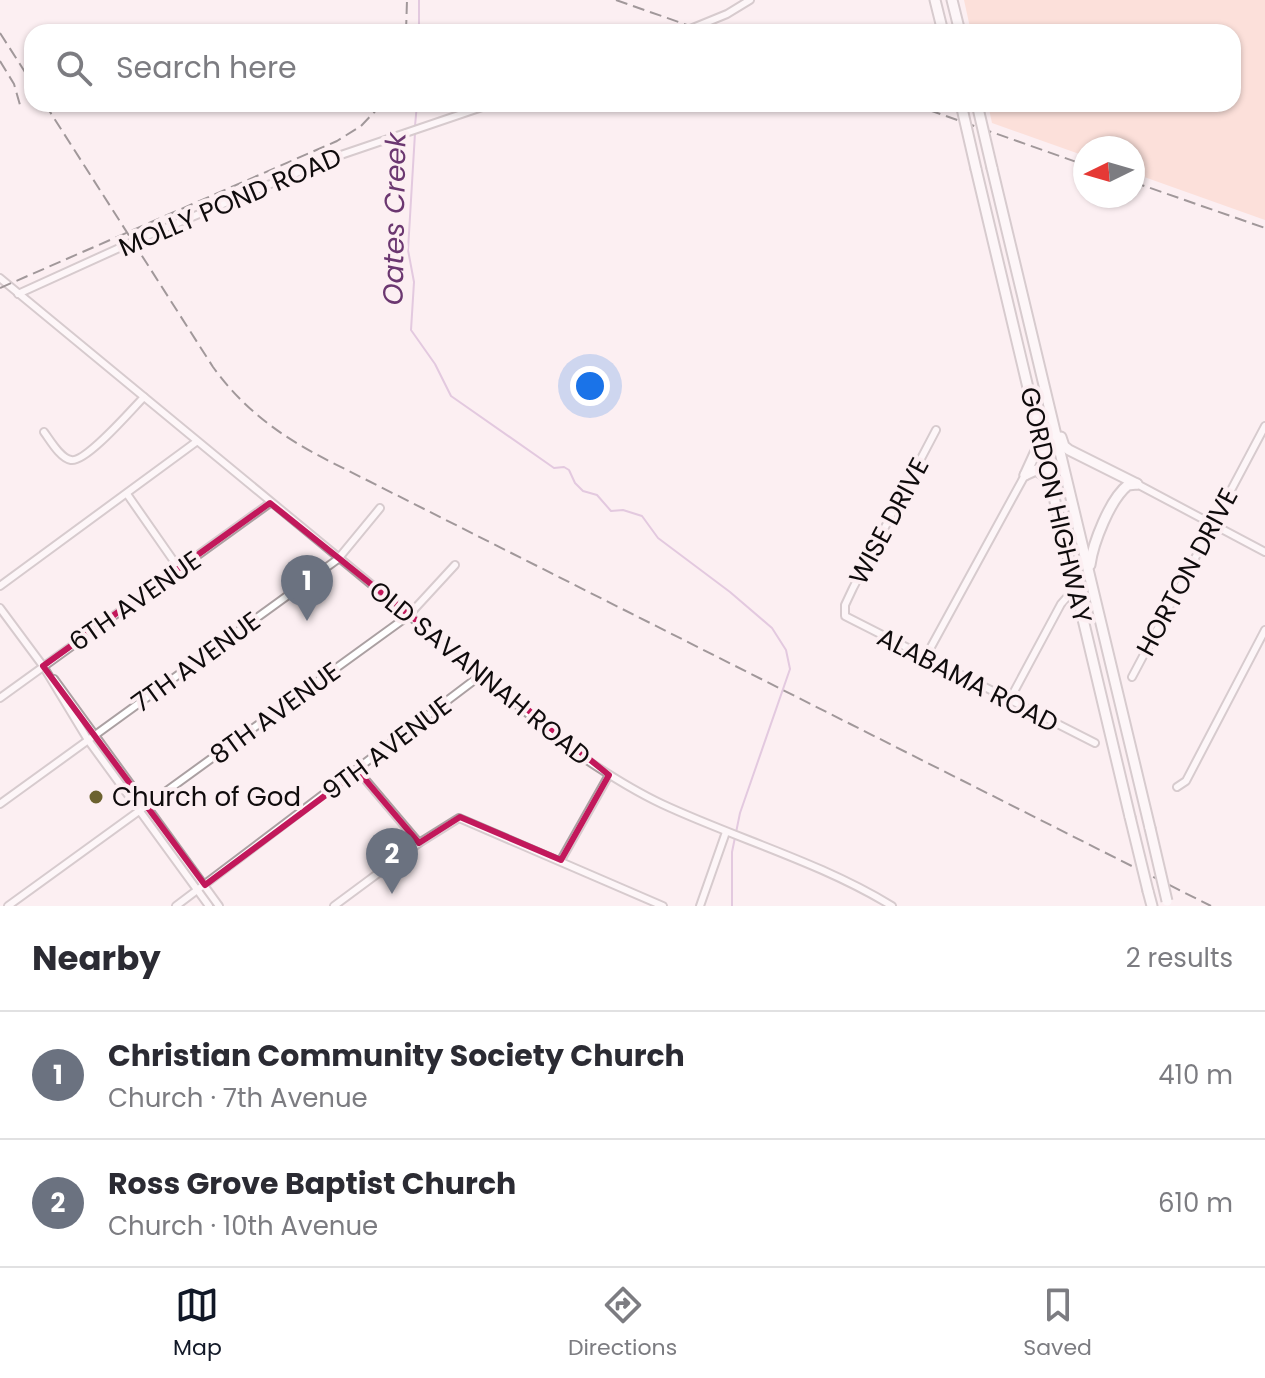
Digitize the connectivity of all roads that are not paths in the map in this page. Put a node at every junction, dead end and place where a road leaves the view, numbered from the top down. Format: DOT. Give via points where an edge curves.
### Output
graph roads {
  1 [pos="750,0"];
  2 [pos="935,0"];
  3 [pos="952,0"];
  4 [pos="703,24"];
  5 [pos="941,24"];
  6 [pos="958,24"];
  7 [pos="468,112"];
  8 [pos="963,112"];
  9 [pos="979,112"];
  10 [pos="0,278"];
  11 [pos="18,294"];
  12 [pos="144,397"];
  13 [pos="1053,426"];
  14 [pos="1265,426"];
  15 [pos="936,430"];
  16 [pos="44,432"];
  17 [pos="1041,440"];
  18 [pos="196,442"];
  19 [pos="1025,475"];
  20 [pos="1052,481"];
  21 [pos="1137,484"];
  22 [pos="127,494"];
  23 [pos="270,503"];
  24 [pos="380,508"];
  25 [pos="1214,523"];
  26 [pos="1265,552"];
  27 [pos="338,559"];
  28 [pos="455,565"];
  29 [pos="180,570"];
  30 [pos="1089,572"];
  31 [pos="0,586"];
  32 [pos="1076,593"];
  33 [pos="0,608"];
  34 [pos="844,612"];
  35 [pos="408,616"];
  36 [pos="1265,630"];
  37 [pos="1262,644"];
  38 [pos="925,658"];
  39 [pos="43,666"];
  40 [pos="481,675"];
  41 [pos="1132,677"];
  42 [pos="0,698"];
  43 [pos="1009,701"];
  44 [pos="92,738"];
  45 [pos="1095,743"];
  46 [pos="358,771"];
  47 [pos="609,775"];
  48 [pos="1177,787"];
  49 [pos="0,804"];
  50 [pos="143,809"];
  51 [pos="730,833"];
  52 [pos="419,843"];
  53 [pos="561,860"];
  54 [pos="201,888"];
  55 [pos="1168,904"];
  56 [pos="8,906"];
  57 [pos="176,906"];
  58 [pos="209,906"];
  59 [pos="219,906"];
  60 [pos="334,906"];
  61 [pos="663,906"];
  62 [pos="700,906"];
  63 [pos="892,906"];
  64 [pos="1152,906"];
  1 -- 4 [label="street"];
  2 -- 5 [label="highway"];
  3 -- 6 [label="highway"];
  7 -- 11 [label="street, MOLLY POND ROAD" via="332,158"];
  8 -- 17 [label="highway, GORDON HIGHWAY, bridge"];
  9 -- 13 [label="highway, GORDON HIGHWAY, bridge"];
  10 -- 11 [label="street, OLD SAVANNAH ROAD"];
  11 -- 12 [label="street, OLD SAVANNAH ROAD"];
  12 -- 16 [label="street" via="79,459 63,456"];
  12 -- 18 [label="street, OLD SAVANNAH ROAD"];
  13 -- 21 [label="highway" via="1069,450"];
  13 -- 30 [label="highway, GORDON HIGHWAY"];
  14 -- 25 [label="street, HORTON DRIVE"];
  15 -- 34 [label="street, WISE DRIVE"];
  17 -- 19 [label="highway"];
  17 -- 20 [label="highway, GORDON HIGHWAY"];
  18 -- 22 [label="street"];
  18 -- 23 [label="street, OLD SAVANNAH ROAD"];
  19 -- 20 [label="highway" via="1036,470"];
  19 -- 38 [label="street"];
  20 -- 32 [label="highway, GORDON HIGHWAY"];
  21 -- 25 [label="street"];
  21 -- 30 [label="highway" via="1119,494 1092,546"];
  22 -- 29 [label="street"];
  22 -- 31 [label="street"];
  23 -- 27 [label="street, OLD SAVANNAH ROAD"];
  23 -- 29 [label="street, 6TH AVENUE"];
  24 -- 27 [label="street, 7TH AVENUE"];
  25 -- 26 [label="street"];
  25 -- 41 [label="street, HORTON DRIVE"];
  27 -- 35 [label="street, OLD SAVANNAH ROAD"];
  27 -- 44 [label="street, 7TH AVENUE"];
  28 -- 35 [label="street, 8TH AVENUE"];
  29 -- 39 [label="street, 6TH AVENUE"];
  30 -- 55 [label="highway, GORDON HIGHWAY, bridge"];
  32 -- 43 [label="street" via="1061,604"];
  32 -- 64 [label="highway, GORDON HIGHWAY, bridge"];
  33 -- 39 [label="street"];
  34 -- 38 [label="street, ALABAMA ROAD"];
  35 -- 40 [label="street, OLD SAVANNAH ROAD"];
  35 -- 50 [label="street, 8TH AVENUE"];
  36 -- 37 [label="street"];
  37 -- 48 [label="street" via="1186,781"];
  38 -- 43 [label="street, ALABAMA ROAD"];
  39 -- 42 [label="street, 6TH AVENUE"];
  39 -- 44 [label="street" via="65,691"];
  40 -- 46 [label="street, 9TH AVENUE"];
  40 -- 47 [label="street, OLD SAVANNAH ROAD"];
  43 -- 45 [label="street, ALABAMA ROAD"];
  44 -- 49 [label="street, 7TH AVENUE"];
  44 -- 50 [label="street"];
  46 -- 52 [label="street"];
  46 -- 54 [label="street, 9TH AVENUE"];
  47 -- 51 [label="street, OLD SAVANNAH ROAD"];
  47 -- 53 [label="street"];
  50 -- 54 [label="street"];
  50 -- 56 [label="street, 8TH AVENUE"];
  51 -- 62 [label="street"];
  51 -- 63 [label="street, OLD SAVANNAH ROAD"];
  52 -- 53 [label="street" via="459,818"];
  52 -- 60 [label="street"];
  53 -- 61 [label="street"];
  54 -- 57 [label="street, 9TH AVENUE"];
  54 -- 58 [label="street"];
  54 -- 59 [label="street"];
}
